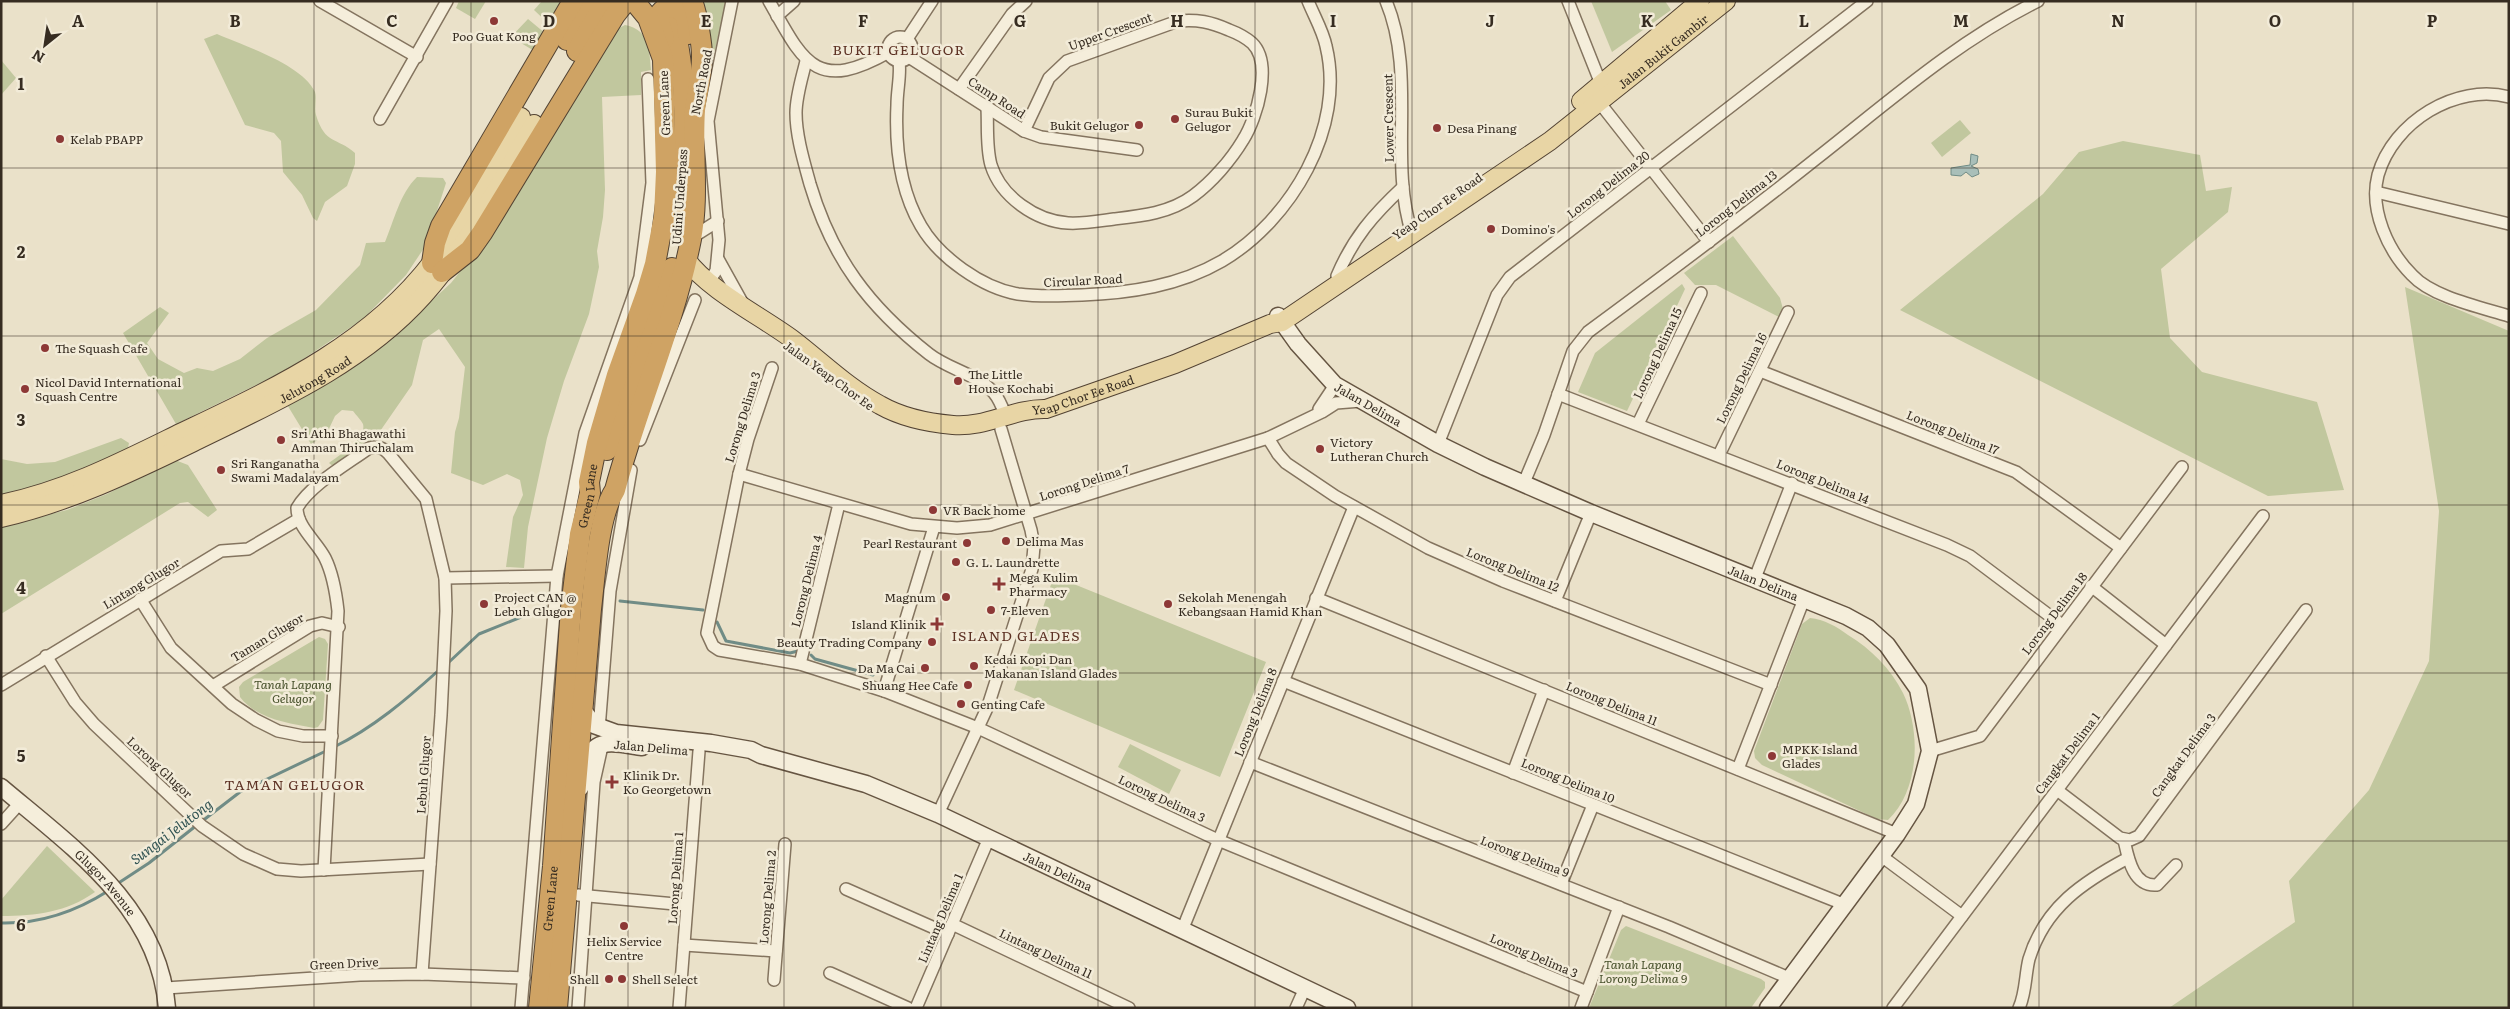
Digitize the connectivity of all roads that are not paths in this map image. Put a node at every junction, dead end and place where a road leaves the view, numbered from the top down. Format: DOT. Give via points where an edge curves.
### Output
graph roads {
  1 [pos="320,1"];
  2 [pos="447,1"];
  3 [pos="606,1"];
  4 [pos="626,1"];
  5 [pos="634,1"];
  6 [pos="732,1"];
  7 [pos="769,1"];
  8 [pos="794,1"];
  9 [pos="932,1"];
  10 [pos="1026,1"];
  11 [pos="1308,1"];
  12 [pos="1386,1"];
  13 [pos="1568,1"];
  14 [pos="1700,1"];
  15 [pos="1726,1"];
  16 [pos="1868,1"];
  17 [pos="2038,1"];
  18 [pos="576,2"];
  19 [pos="693,2"];
  20 [pos="777,16"];
  21 [pos="674,25"];
  22 [pos="907,39"];
  23 [pos="889,52"];
  24 [pos="417,57"];
  25 [pos="663,59"];
  26 [pos="904,59"];
  27 [pos="806,61"];
  28 [pos="648,80"];
  29 [pos="1601,84"];
  30 [pos="959,89"];
  31 [pos="2509,97"];
  32 [pos="1599,102"];
  33 [pos="987,108"];
  34 [pos="695,111"];
  35 [pos="380,120"];
  36 [pos="528,120"];
  37 [pos="1024,131"];
  38 [pos="1138,150"];
  39 [pos="1651,168"];
  40 [pos="1403,187"];
  41 [pos="2376,192"];
  42 [pos="718,221"];
  43 [pos="2509,224"];
  44 [pos="1410,230"];
  45 [pos="691,238"];
  46 [pos="1709,242"];
  47 [pos="718,258"];
  48 [pos="686,259"];
  49 [pos="437,267"];
  50 [pos="1337,276"];
  51 [pos="709,282"];
  52 [pos="1701,293"];
  53 [pos="687,295"];
  54 [pos="744,306"];
  55 [pos="1788,312"];
  56 [pos="2509,316"];
  57 [pos="1277,321"];
  58 [pos="772,368"];
  59 [pos="1760,371"];
  60 [pos="1335,385"];
  61 [pos="1558,394"];
  62 [pos="1361,401"];
  63 [pos="1315,415"];
  64 [pos="618,421"];
  65 [pos="1004,423"];
  66 [pos="1638,424"];
  67 [pos="1268,438"];
  68 [pos="1438,444"];
  69 [pos="1719,456"];
  70 [pos="2182,467"];
  71 [pos="739,474"];
  72 [pos="1792,484"];
  73 [pos="1523,485"];
  74 [pos="590,493"];
  75 [pos="609,500"];
  76 [pos="1,504"];
  77 [pos="839,504"];
  78 [pos="1354,507"];
  79 [pos="1591,513"];
  80 [pos="1027,515"];
  81 [pos="2263,516"];
  82 [pos="1,518"];
  83 [pos="299,520"];
  84 [pos="934,527"];
  85 [pos="2121,548"];
  86 [pos="557,576"];
  87 [pos="445,578"];
  88 [pos="1756,578"];
  89 [pos="2091,586"];
  90 [pos="1316,598"];
  91 [pos="140,599"];
  92 [pos="1804,599"];
  93 [pos="1555,601"];
  94 [pos="2306,610"];
  95 [pos="2062,625"];
  96 [pos="339,627"];
  97 [pos="557,642"];
  98 [pos="2166,645"];
  99 [pos="46,656"];
  100 [pos="800,664"];
  101 [pos="1283,681"];
  102 [pos="1,685"];
  103 [pos="1771,685"];
  104 [pos="213,686"];
  105 [pos="884,690"];
  106 [pos="1544,690"];
  107 [pos="583,710"];
  108 [pos="978,728"];
  109 [pos="601,736"];
  110 [pos="332,738"];
  111 [pos="699,751"];
  112 [pos="1930,751"];
  113 [pos="762,755"];
  114 [pos="1250,762"];
  115 [pos="1738,769"];
  116 [pos="1513,772"];
  117 [pos="1,787"];
  118 [pos="2057,790"];
  119 [pos="575,797"];
  120 [pos="20,803"];
  121 [pos="1594,805"];
  122 [pos="938,814"];
  123 [pos="1,824"];
  124 [pos="1897,834"];
  125 [pos="989,838"];
  126 [pos="1218,840"];
  127 [pos="2124,840"];
  128 [pos="785,844"];
  129 [pos="1880,855"];
  130 [pos="2128,858"];
  131 [pos="430,864"];
  132 [pos="2176,865"];
  133 [pos="324,870"];
  134 [pos="1561,884"];
  135 [pos="846,889"];
  136 [pos="576,895"];
  137 [pos="1843,904"];
  138 [pos="686,905"];
  139 [pos="1620,907"];
  140 [pos="1962,916"];
  141 [pos="1183,928"];
  142 [pos="950,929"];
  143 [pos="684,945"];
  144 [pos="776,951"];
  145 [pos="830,973"];
  146 [pos="422,974"];
  147 [pos="524,978"];
  148 [pos="1789,978"];
  149 [pos="774,980"];
  150 [pos="166,988"];
  151 [pos="1305,988"];
  152 [pos="1587,992"];
  153 [pos="921,1006"];
  154 [pos="167,1008"];
  155 [pos="521,1008"];
  156 [pos="539,1008"];
  157 [pos="557,1008"];
  158 [pos="578,1008"];
  159 [pos="679,1008"];
  160 [pos="908,1008"];
  161 [pos="1129,1008"];
  162 [pos="1296,1008"];
  163 [pos="1347,1008"];
  164 [pos="1581,1008"];
  165 [pos="1768,1008"];
  166 [pos="1893,1008"];
  167 [pos="2019,1008"];
  1 -- 24 [label="street"];
  2 -- 24 [label="street"];
  3 -- 36 [label="highway"];
  4 -- 49 [label="highway" via="470,250"];
  5 -- 25 [label="highway, Green Lane" via="648,18"];
  6 -- 42 [label="street, North Road" via="708,121"];
  7 -- 20 [label="street"];
  8 -- 20 [label="street"];
  9 -- 22 [label="street"];
  10 -- 30 [label="street" via="1012,14"];
  11 -- 26 [label="street, Circular Road" via="1326,45 1329,94 1317,148 1288,200 1248,244 1221,261 1172,282 1119,293 1051,297 1016,294 962,269 939,249 922,227 904,186 896,136"];
  12 -- 40 [label="street, Lower Crescent" via="1400,62"];
  13 -- 29 [label="street"];
  14 -- 29 [label="main road, Jalan Bukit Gambir"];
  15 -- 32 [label="main road, Jalan Bukit Gambir"];
  16 -- 39 [label="street, Lorong Delima 20"];
  17 -- 46 [label="street, Lorong Delima 13" via="1968,43 1912,83"];
  18 -- 36 [label="highway"];
  18 -- 49 [label="highway" via="452,210 435,243"];
  19 -- 34 [label="highway, Green Lane" via="702,57"];
  20 -- 27 [label="street"];
  21 -- 64 [label="highway, Udini Underpass" via="681,68 683,154 679,236 668,281"];
  22 -- 23 [label="street" via="900,36 893,39"];
  22 -- 26 [label="street" via="913,50"];
  23 -- 26 [label="street" via="892,58"];
  23 -- 27 [label="street" via="869,63 843,71"];
  24 -- 35 [label="street"];
  25 -- 34 [label="highway" via="666,44 658,17 664,9 674,7 686,19"];
  25 -- 74 [label="highway, Green Lane" via="664,216 651,279 597,443 589,482"];
  26 -- 30 [label="street, Camp Road"];
  27 -- 65 [label="street" via="796,114 804,165 839,256 859,287 888,319 936,360 994,393"];
  28 -- 86 [label="street" via="652,183 640,277 585,433"];
  29 -- 44 [label="main road, Yeap Chor Ee Road"];
  30 -- 33 [label="street, Camp Road"];
  31 -- 41 [label="street" via="2494,93 2463,96 2438,104 2426,112 2394,144 2378,174"];
  32 -- 39 [label="street"];
  32 -- 44 [label="main road, Yeap Chor Ee Road" via="1550,141"];
  33 -- 37 [label="street, Camp Road"];
  33 -- 37 [label="street, Upper Crescent" via="992,166 1010,196 1040,217 1070,224 1154,214 1193,196 1216,175 1244,139 1253,118 1262,78 1260,57 1253,44 1230,30 1196,19 1178,21 1067,61 1049,78"];
  34 -- 45 [label="highway, Green Lane" via="697,184"];
  36 -- 49 [label="main road, Jelutong Road" via="473,229"];
  37 -- 38 [label="street, Camp Road" via="1041,137"];
  39 -- 46 [label="street"];
  39 -- 68 [label="street, Lorong Delima 20" via="1510,277 1500,289"];
  40 -- 44 [label="street, Lower Crescent"];
  40 -- 50 [label="street" via="1354,240"];
  41 -- 43 [label="street"];
  41 -- 56 [label="street" via="2384,233 2392,250 2413,277 2441,294"];
  42 -- 45 [label="street"];
  42 -- 47 [label="street, North Road"];
  44 -- 50 [label="main road, Yeap Chor Ee Road"];
  44 -- 57 [label="main road, Yeap Chor Ee Road"];
  45 -- 48 [label="highway, Green Lane"];
  46 -- 61 [label="street, Lorong Delima 13" via="1580,340"];
  47 -- 51 [label="street, North Road" via="716,271"];
  47 -- 54 [label="street, North Road"];
  48 -- 51 [label="main road, Jalan Yeap Chor Ee"];
  48 -- 53 [label="highway, Green Lane"];
  49 -- 76 [label="main road, Jelutong Road" via="370,326 312,367 79,481"];
  49 -- 82 [label="main road, Jelutong Road" via="403,316 344,363 280,400 94,490"];
  50 -- 57 [label="main road, Yeap Chor Ee Road"];
  51 -- 54 [label="main road, Jalan Yeap Chor Ee"];
  52 -- 66 [label="street, Lorong Delima 15"];
  53 -- 65 [label="main road, Jalan Yeap Chor Ee" via="699,286 708,289 856,398 902,423 937,431 967,433"];
  53 -- 75 [label="highway, Green Lane" via="667,334 639,411 616,490"];
  53 -- 109 [label="street" via="628,478 610,591"];
  54 -- 65 [label="main road, Jalan Yeap Chor Ee" via="881,406 934,423"];
  55 -- 59 [label="street, Lorong Delima 16"];
  57 -- 60 [label="street, Jalan Delima"];
  57 -- 65 [label="main road, Yeap Chor Ee Road" via="1175,364 1046,409 1032,408"];
  58 -- 71 [label="street, Lorong Delima 3"];
  59 -- 69 [label="street, Lorong Delima 16"];
  59 -- 85 [label="street, Lorong Delima 17" via="2016,472"];
  60 -- 62 [label="street, Jalan Delima"];
  60 -- 63 [label="street, Lorong Delima 7"];
  61 -- 66 [label="street, Lorong Delima 14"];
  61 -- 73 [label="street, Lorong Delima 13"];
  62 -- 63 [label="street, Lorong Delima 7" via="1336,403"];
  62 -- 68 [label="street, Jalan Delima"];
  63 -- 67 [label="street, Lorong Delima 7"];
  64 -- 74 [label="highway, Udini Underpass" via="598,483"];
  64 -- 75 [label="highway, Udini Underpass" via="605,487"];
  65 -- 80 [label="street"];
  66 -- 69 [label="street, Lorong Delima 14"];
  67 -- 78 [label="street, Lorong Delima 12" via="1286,463"];
  67 -- 80 [label="street, Lorong Delima 7"];
  68 -- 73 [label="street, Jalan Delima"];
  69 -- 72 [label="street, Lorong Delima 14"];
  70 -- 85 [label="street, Lorong Delima 18"];
  71 -- 77 [label="street, Lorong Delima 7"];
  71 -- 100 [label="street, Lorong Delima 3" via="707,633 712,646 719,650"];
  72 -- 88 [label="street"];
  72 -- 95 [label="street, Lorong Delima 14" via="1970,556"];
  73 -- 79 [label="street, Jalan Delima"];
  74 -- 97 [label="highway, Green Lane" via="580,534 571,615"];
  75 -- 107 [label="highway, Green Lane" via="594,590"];
  77 -- 84 [label="street, Lorong Delima 7"];
  77 -- 100 [label="street, Lorong Delima 4"];
  78 -- 90 [label="street, Lorong Delima 8"];
  78 -- 93 [label="street, Lorong Delima 12" via="1450,559"];
  79 -- 88 [label="street, Jalan Delima"];
  79 -- 93 [label="street"];
  80 -- 84 [label="street, Lorong Delima 7" via="990,524"];
  80 -- 108 [label="street" via="1034,546 1032,568"];
  81 -- 98 [label="street, Cangkat Delima 1"];
  83 -- 87 [label="street, Lebuh Glugor" via="297,508 309,494 369,448 382,448 426,499"];
  83 -- 91 [label="street, Lintang Glugor" via="248,549 221,551"];
  83 -- 96 [label="street" via="325,557 331,572"];
  84 -- 105 [label="street"];
  85 -- 89 [label="street, Lorong Delima 18"];
  86 -- 87 [label="street"];
  86 -- 97 [label="street"];
  87 -- 131 [label="street, Lebuh Glugor" via="443,674"];
  88 -- 92 [label="street, Jalan Delima"];
  89 -- 95 [label="street, Lorong Delima 18"];
  89 -- 98 [label="street"];
  90 -- 101 [label="street, Lorong Delima 8"];
  90 -- 106 [label="street, Lorong Delima 11"];
  91 -- 99 [label="street, Lintang Glugor"];
  91 -- 104 [label="street" via="171,648"];
  92 -- 103 [label="street"];
  92 -- 112 [label="street, Jalan Delima" via="1861,624 1887,645 1918,689"];
  93 -- 103 [label="street, Lorong Delima 12"];
  94 -- 127 [label="street, Cangkat Delima 3" via="2143,833 2135,839"];
  95 -- 112 [label="street, Lorong Delima 18" via="1980,736"];
  96 -- 104 [label="street, Taman Glugor" via="322,623 310,626"];
  96 -- 110 [label="street"];
  97 -- 147 [label="street"];
  97 -- 156 [label="highway, Green Lane" via="553,866"];
  98 -- 118 [label="street, Cangkat Delima 1"];
  99 -- 102 [label="street, Lintang Glugor"];
  99 -- 133 [label="street, Lorong Glugor" via="84,714 202,826 244,854 277,869"];
  100 -- 105 [label="street, Lorong Delima 3"];
  101 -- 114 [label="street, Lorong Delima 8"];
  101 -- 116 [label="street, Lorong Delima 10"];
  103 -- 115 [label="street"];
  104 -- 110 [label="street" via="232,704 278,731"];
  105 -- 108 [label="street, Lorong Delima 3"];
  106 -- 115 [label="street, Lorong Delima 11"];
  106 -- 116 [label="street"];
  107 -- 109 [label="street, Jalan Delima"];
  107 -- 119 [label="highway, Green Lane"];
  108 -- 122 [label="street"];
  108 -- 126 [label="street, Lorong Delima 3"];
  109 -- 111 [label="street, Jalan Delima"];
  109 -- 113 [label="street, Jalan Delima" via="616,733 711,743"];
  109 -- 119 [label="street, Jalan Delima" via="592,751 585,781"];
  109 -- 136 [label="street"];
  110 -- 133 [label="street"];
  111 -- 113 [label="street, Jalan Delima" via="750,757"];
  111 -- 138 [label="street, Lorong Delima 1"];
  112 -- 124 [label="street, Jalan Delima" via="1916,804"];
  113 -- 122 [label="street, Jalan Delima" via="866,784"];
  114 -- 126 [label="street, Lorong Delima 8"];
  114 -- 134 [label="street, Lorong Delima 9"];
  115 -- 124 [label="street, Lorong Delima 11"];
  116 -- 121 [label="street, Lorong Delima 10"];
  117 -- 120 [label="street, Glugor Avenue"];
  118 -- 127 [label="street"];
  118 -- 140 [label="street, Cangkat Delima 1"];
  119 -- 136 [label="highway, Green Lane"];
  120 -- 123 [label="street"];
  120 -- 150 [label="street, Glugor Avenue" via="119,893 143,927"];
  121 -- 134 [label="street"];
  121 -- 137 [label="street, Lorong Delima 10"];
  122 -- 125 [label="street, Jalan Delima"];
  124 -- 129 [label="street, Jalan Delima"];
  125 -- 141 [label="street, Jalan Delima"];
  125 -- 142 [label="street, Lintang Delima 1"];
  126 -- 141 [label="street, Lorong Delima 8"];
  126 -- 152 [label="street, Lorong Delima 3"];
  127 -- 130 [label="street"];
  128 -- 144 [label="street, Lorong Delima 2"];
  129 -- 137 [label="street, Jalan Delima"];
  129 -- 140 [label="street"];
  130 -- 132 [label="street" via="2134,873 2153,885 2158,885"];
  130 -- 167 [label="street" via="2093,877 2058,907 2030,956"];
  131 -- 133 [label="street, Lorong Glugor"];
  131 -- 146 [label="street, Lebuh Glugor"];
  134 -- 139 [label="street, Lorong Delima 9"];
  135 -- 142 [label="street, Lintang Delima 11"];
  136 -- 138 [label="street"];
  136 -- 157 [label="highway, Green Lane"];
  136 -- 158 [label="street"];
  137 -- 148 [label="street, Jalan Delima"];
  138 -- 143 [label="street, Lorong Delima 1"];
  139 -- 148 [label="street, Lorong Delima 9"];
  139 -- 152 [label="street"];
  140 -- 166 [label="street, Cangkat Delima 1"];
  141 -- 151 [label="street, Jalan Delima"];
  142 -- 153 [label="street, Lintang Delima 1"];
  142 -- 161 [label="street, Lintang Delima 11"];
  143 -- 144 [label="street, Lorong Delima 2"];
  143 -- 159 [label="street, Lorong Delima 1"];
  144 -- 149 [label="street"];
  145 -- 160 [label="street"];
  146 -- 147 [label="street, Green Drive"];
  146 -- 150 [label="street, Green Drive"];
  147 -- 155 [label="street"];
  148 -- 165 [label="street, Jalan Delima"];
  150 -- 154 [label="street, Glugor Avenue"];
  151 -- 162 [label="street"];
  151 -- 163 [label="street, Jalan Delima"];
  152 -- 164 [label="street"];
}
